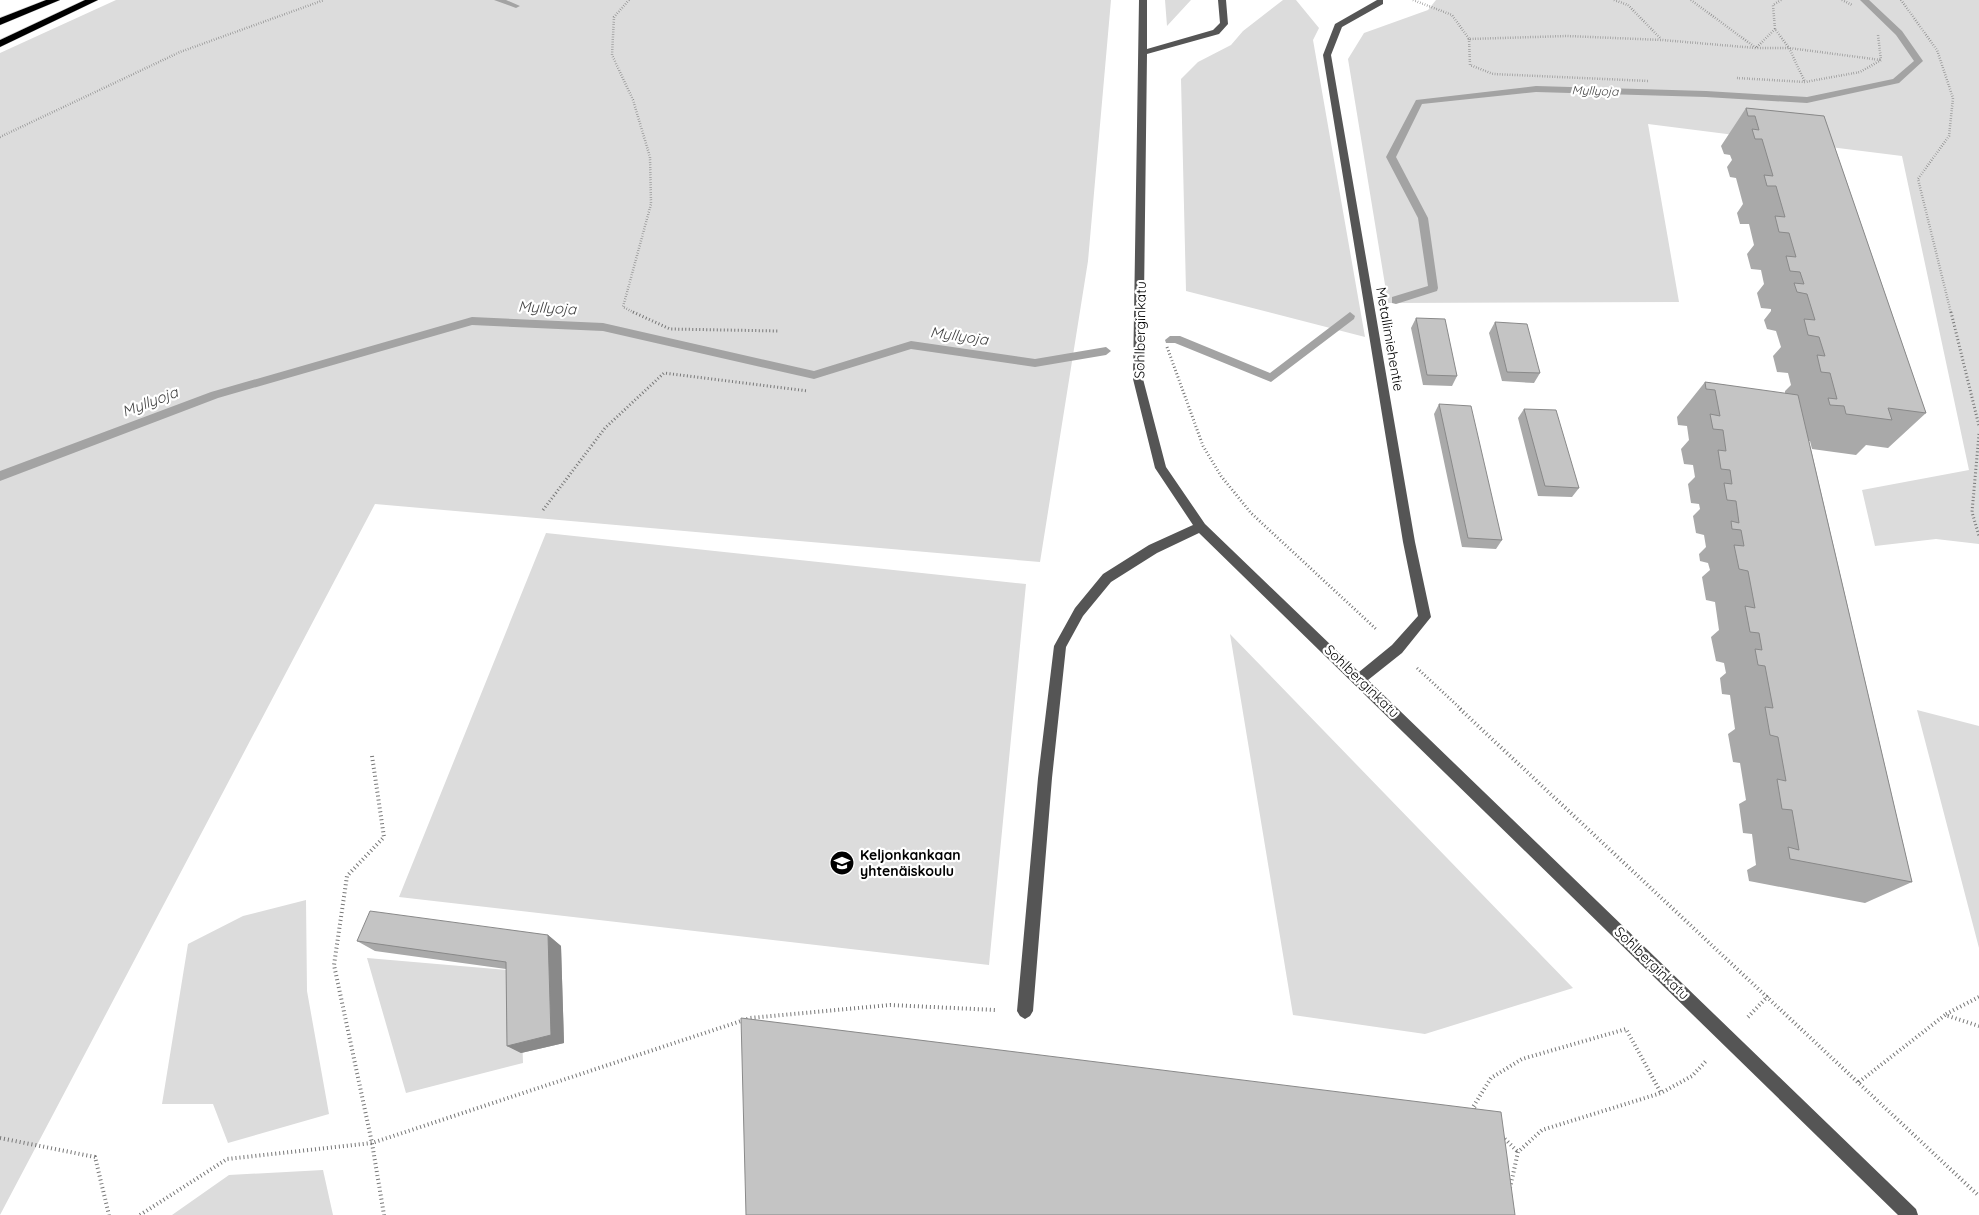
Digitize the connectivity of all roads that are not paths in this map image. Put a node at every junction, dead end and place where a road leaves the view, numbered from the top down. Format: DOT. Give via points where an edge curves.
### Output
graph roads {
  1 [pos="55,0"];
  2 [pos="93,0"];
  3 [pos="1143,0"];
  4 [pos="1222,0"];
  5 [pos="1380,2"];
  6 [pos="0,22"];
  7 [pos="0,44"];
  8 [pos="1142,53"];
  9 [pos="1201,526"];
  10 [pos="1360,679"];
  11 [pos="1025,1011"];
  12 [pos="1910,1215"];
  1 -- 6 [label="highway"];
  2 -- 7 [label="highway"];
  3 -- 8 [label="street, Sohlberginkatu"];
  4 -- 8 [label="street" via="1224,24 1216,32"];
  5 -- 10 [label="street, Metallimiehentie" via="1338,26 1328,58 1408,542 1425,617 1397,649"];
  8 -- 9 [label="street, Sohlberginkatu" via="1138,379 1161,468"];
  9 -- 10 [label="street, Sohlberginkatu"];
  9 -- 11 [label="street" via="1153,549 1107,578 1079,612 1060,646"];
  10 -- 12 [label="street, Sohlberginkatu"];
}
